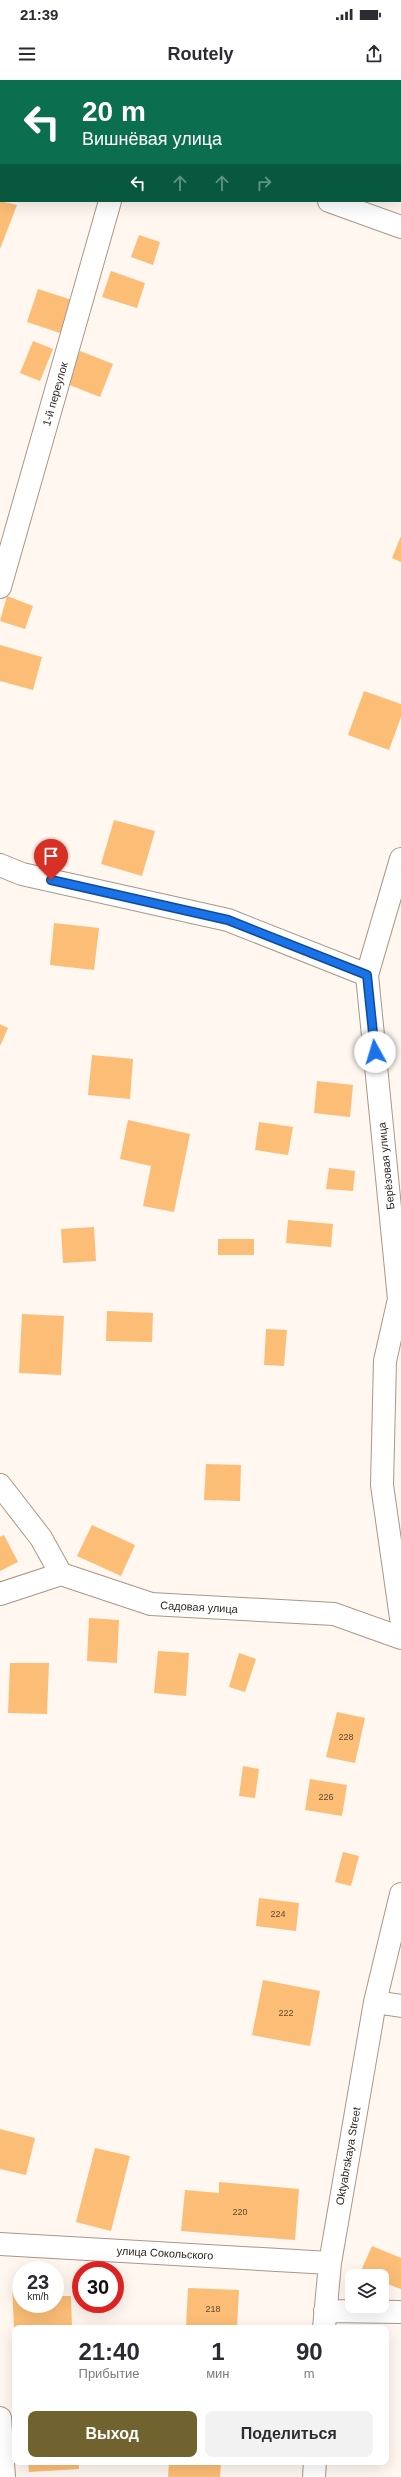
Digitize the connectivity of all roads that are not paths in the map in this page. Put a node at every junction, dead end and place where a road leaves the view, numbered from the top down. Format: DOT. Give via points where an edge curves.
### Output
graph roads {
  1 [pos="110,202"];
  2 [pos="332,202"];
  3 [pos="401,227"];
  4 [pos="0,587"];
  5 [pos="401,859"];
  6 [pos="0,865"];
  7 [pos="367,975"];
  8 [pos="0,1485"];
  9 [pos="61,1574"];
  10 [pos="0,1594"];
  11 [pos="401,1618"];
  12 [pos="401,1638"];
  13 [pos="401,1894"];
  14 [pos="375,2002"];
  15 [pos="401,2006"];
  16 [pos="0,2244"];
  17 [pos="330,2263"];
  18 [pos="401,2312"];
  19 [pos="325,2320"];
  20 [pos="0,2418"];
  21 [pos="315,2465"];
  22 [pos="4,2477"];
  23 [pos="314,2477"];
  1 -- 4 [label="street, 1-й переулок"];
  2 -- 3 [label="street"];
  5 -- 7 [label="street, Берёзовая улица"];
  6 -- 7 [label="street" via="22,874 228,920"];
  7 -- 11 [label="street, Берёзовая улица" via="399,1299 384,1361 382,1485"];
  8 -- 9 [label="street" via="41,1538"];
  9 -- 10 [label="street"];
  9 -- 12 [label="street, Садовая улица" via="151,1604 334,1614"];
  13 -- 14 [label="street, Oktyabrskaya Street"];
  14 -- 15 [label="street"];
  14 -- 17 [label="street, Oktyabrskaya Street"];
  16 -- 17 [label="street, улица Сокольского"];
  17 -- 19 [label="street, Oktyabrskaya Street"];
  18 -- 19 [label="street, Oktyabrskaya Street"];
  20 -- 22 [label="street"];
  21 -- 23 [label="street"];
}
